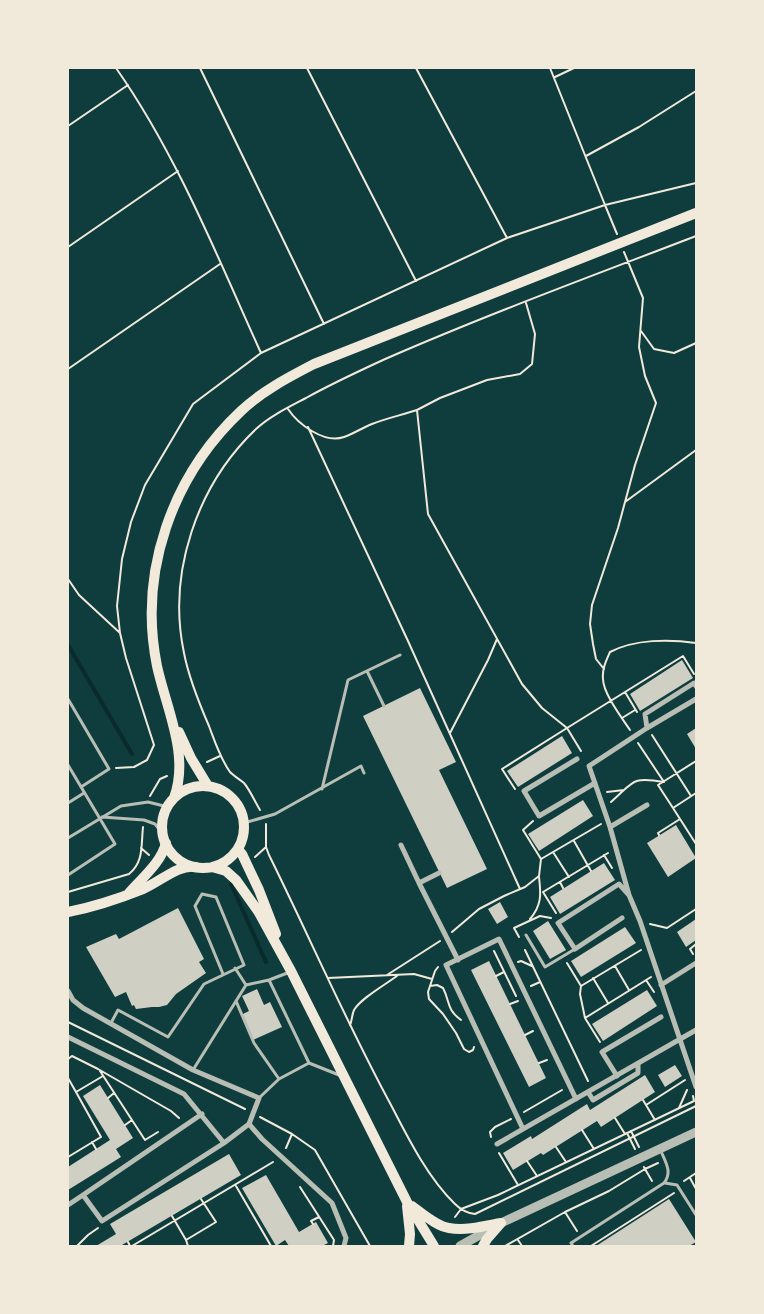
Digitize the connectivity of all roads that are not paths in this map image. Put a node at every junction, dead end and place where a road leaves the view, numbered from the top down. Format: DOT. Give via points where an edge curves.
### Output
graph roads {
  1 [pos="696,213"];
  2 [pos="400,655"];
  3 [pos="367,671"];
  4 [pos="696,686"];
  5 [pos="68,699"];
  6 [pos="696,699"];
  7 [pos="384,706"];
  8 [pos="171,715"];
  9 [pos="647,728"];
  10 [pos="577,759"];
  11 [pos="68,765"];
  12 [pos="364,773"];
  13 [pos="595,783"];
  14 [pos="208,786"];
  15 [pos="81,787"];
  16 [pos="322,789"];
  17 [pos="84,793"];
  18 [pos="171,802"];
  19 [pos="68,803"];
  20 [pos="647,805"];
  21 [pos="100,818"];
  22 [pos="244,823"];
  23 [pos="610,827"];
  24 [pos="68,838"];
  25 [pos="165,839"];
  26 [pos="401,845"];
  27 [pos="238,849"];
  28 [pos="196,867"];
  29 [pos="212,867"];
  30 [pos="439,873"];
  31 [pos="68,875"];
  32 [pos="419,883"];
  33 [pos="129,894"];
  34 [pos="629,895"];
  35 [pos="68,912"];
  36 [pos="622,918"];
  37 [pos="526,935"];
  38 [pos="575,949"];
  39 [pos="458,960"];
  40 [pos="696,963"];
  41 [pos="235,968"];
  42 [pos="291,971"];
  43 [pos="223,974"];
  44 [pos="269,980"];
  45 [pos="658,984"];
  46 [pos="246,985"];
  47 [pos="68,991"];
  48 [pos="236,1000"];
  49 [pos="661,1017"];
  50 [pos="110,1024"];
  51 [pos="696,1030"];
  52 [pos="68,1037"];
  53 [pos="680,1040"];
  54 [pos="309,1063"];
  55 [pos="638,1064"];
  56 [pos="193,1070"];
  57 [pos="342,1076"];
  58 [pos="617,1076"];
  59 [pos="279,1079"];
  60 [pos="696,1088"];
  61 [pos="590,1091"];
  62 [pos="259,1098"];
  63 [pos="576,1099"];
  64 [pos="202,1114"];
  65 [pos="249,1124"];
  66 [pos="523,1129"];
  67 [pos="696,1132"];
  68 [pos="224,1142"];
  69 [pos="496,1145"];
  70 [pos="660,1149"];
  71 [pos="664,1183"];
  72 [pos="83,1195"];
  73 [pos="407,1202"];
  74 [pos="68,1205"];
  75 [pos="696,1215"];
  76 [pos="501,1223"];
  77 [pos="344,1246"];
  78 [pos="409,1246"];
  79 [pos="434,1246"];
  80 [pos="460,1246"];
  81 [pos="483,1246"];
  82 [pos="573,1246"];
  1 -- 8 [label="main road" via="314,364 276,385 242,411 209,447 189,476 173,506 158,555 152,619 158,666"];
  2 -- 3 [label="lane"];
  3 -- 7 [label="lane"];
  3 -- 16 [label="lane" via="348,680"];
  4 -- 9 [label="street" via="694,683 645,714"];
  5 -- 15 [label="lane" via="109,769"];
  6 -- 9 [label="street"];
  8 -- 14 [label="main road"];
  8 -- 18 [label="main road" via="180,771 179,785"];
  9 -- 13 [label="street" via="590,766"];
  10 -- 13 [label="street" via="524,791 539,816"];
  11 -- 15 [label="lane"];
  12 -- 16 [label="lane" via="361,766"];
  13 -- 23 [label="street"];
  14 -- 18 [label="main road" via="190,788"];
  14 -- 22 [label="main road" via="232,798"];
  15 -- 17 [label="lane"];
  16 -- 22 [label="lane" via="275,814"];
  17 -- 19 [label="lane"];
  17 -- 21 [label="lane"];
  18 -- 21 [label="lane" via="121,806"];
  18 -- 25 [label="main road" via="164,816"];
  20 -- 23 [label="street"];
  21 -- 24 [label="lane"];
  21 -- 25 [label="lane" via="144,820 156,824"];
  21 -- 31 [label="lane" via="115,844"];
  22 -- 27 [label="main road"];
  23 -- 34 [label="street"];
  25 -- 28 [label="main road" via="181,861"];
  25 -- 33 [label="main road" via="164,851 158,861"];
  26 -- 32 [label="street"];
  27 -- 29 [label="main road" via="227,860"];
  27 -- 42 [label="main road" via="259,890"];
  28 -- 29 [label="main road"];
  28 -- 33 [label="main road" via="187,866"];
  29 -- 42 [label="main road" via="226,871 236,880 258,911"];
  30 -- 32 [label="street"];
  32 -- 39 [label="street"];
  33 -- 35 [label="main road"];
  34 -- 38 [label="street" via="619,884 559,922"];
  34 -- 45 [label="street"];
  36 -- 38 [label="street"];
  37 -- 38 [label="lane" via="544,967"];
  39 -- 63 [label="street" via="499,939"];
  39 -- 66 [label="street" via="446,965"];
  40 -- 45 [label="street"];
  41 -- 43 [label="lane"];
  41 -- 43 [label="lane" via="244,965 216,897 202,894 195,906"];
  41 -- 46 [label="lane"];
  42 -- 44 [label="lane"];
  42 -- 57 [label="main road"];
  43 -- 50 [label="lane" via="204,984 168,1037 118,1010"];
  44 -- 46 [label="lane"];
  44 -- 54 [label="lane"];
  45 -- 53 [label="street"];
  46 -- 48 [label="lane"];
  47 -- 50 [label="street" via="83,1008"];
  48 -- 56 [label="lane"];
  48 -- 59 [label="lane" via="254,1043"];
  49 -- 58 [label="street" via="602,1052"];
  50 -- 56 [label="street"];
  51 -- 53 [label="street"];
  52 -- 64 [label="street" via="184,1094"];
  53 -- 55 [label="street"];
  53 -- 60 [label="street"];
  54 -- 57 [label="lane"];
  54 -- 59 [label="lane"];
  55 -- 58 [label="street"];
  55 -- 61 [label="street" via="638,1073 593,1100"];
  56 -- 62 [label="street"];
  57 -- 73 [label="main road"];
  58 -- 61 [label="street"];
  59 -- 62 [label="lane"];
  61 -- 63 [label="street"];
  62 -- 65 [label="street"];
  63 -- 66 [label="street"];
  64 -- 68 [label="street"];
  64 -- 72 [label="street"];
  65 -- 68 [label="street"];
  65 -- 77 [label="street" via="332,1203 346,1238"];
  66 -- 69 [label="street"];
  67 -- 70 [label="street"];
  68 -- 72 [label="street" via="102,1221"];
  70 -- 71 [label="lane" via="669,1172"];
  70 -- 76 [label="street"];
  71 -- 75 [label="lane" via="677,1185"];
  71 -- 82 [label="lane" via="571,1243"];
  72 -- 74 [label="street"];
  73 -- 76 [label="main road" via="449,1228"];
  73 -- 78 [label="main road"];
  73 -- 79 [label="main road"];
  76 -- 80 [label="street"];
  76 -- 81 [label="main road"];
}
